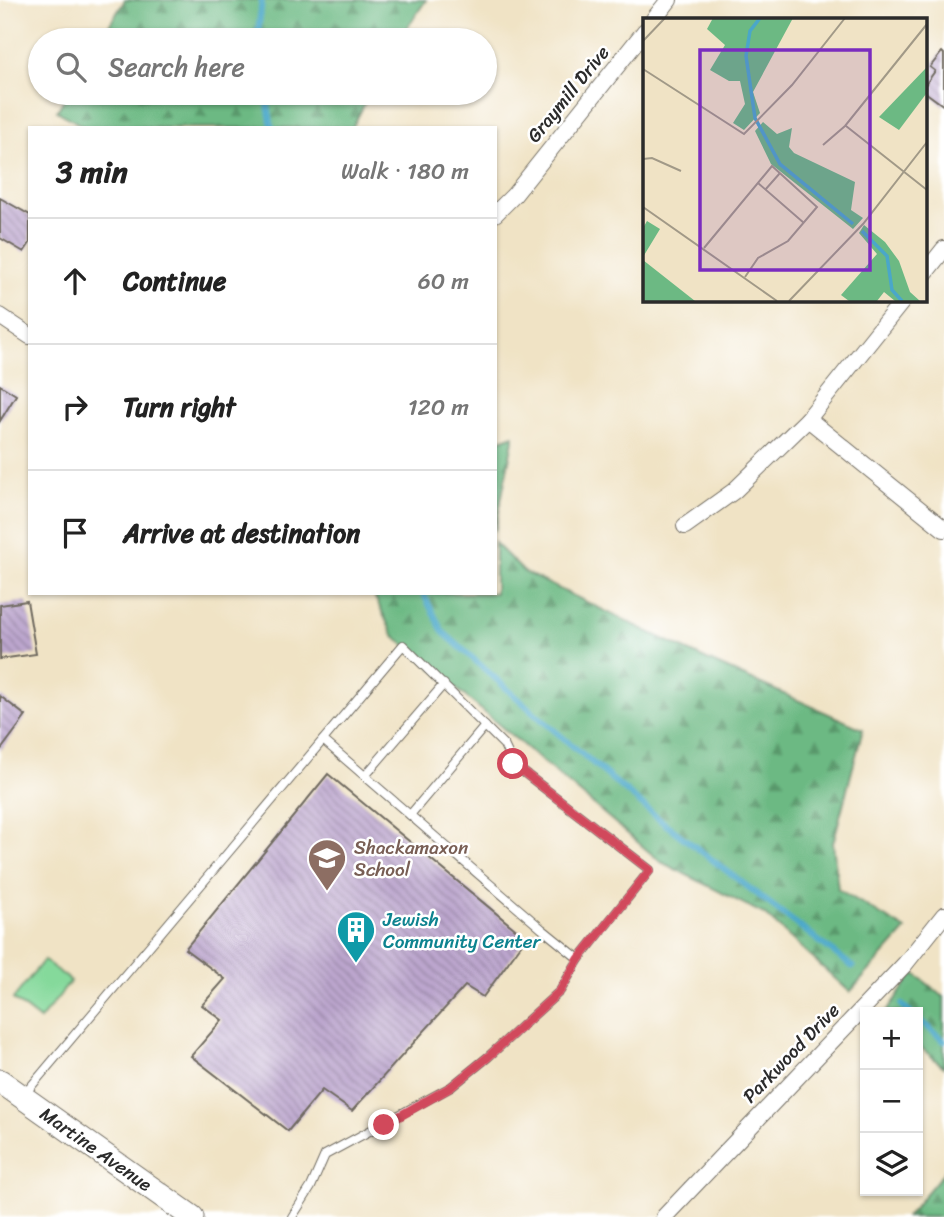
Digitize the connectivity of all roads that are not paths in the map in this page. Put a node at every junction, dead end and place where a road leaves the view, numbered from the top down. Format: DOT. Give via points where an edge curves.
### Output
graph roads {
  1 [pos="669,0"];
  2 [pos="655,18"];
  3 [pos="643,34"];
  4 [pos="497,212"];
  5 [pos="944,249"];
  6 [pos="926,272"];
  7 [pos="902,301"];
  8 [pos="0,316"];
  9 [pos="28,335"];
  10 [pos="808,419"];
  11 [pos="685,526"];
  12 [pos="944,529"];
  13 [pos="444,684"];
  14 [pos="485,726"];
  15 [pos="323,740"];
  16 [pos="365,776"];
  17 [pos="410,815"];
  18 [pos="944,915"];
  19 [pos="579,959"];
  20 [pos="0,1081"];
  21 [pos="23,1096"];
  22 [pos="192,1217"];
  23 [pos="292,1217"];
  24 [pos="664,1217"];
  1 -- 2 [label="street"];
  3 -- 4 [label="street, Graymill Drive"];
  5 -- 6 [label="street"];
  7 -- 10 [label="street"];
  8 -- 9 [label="street"];
  10 -- 11 [label="street" via="734,491"];
  10 -- 12 [label="street"];
  13 -- 14 [label="lane"];
  13 -- 15 [label="lane" via="403,645"];
  13 -- 16 [label="lane"];
  14 -- 17 [label="lane"];
  14 -- 19 [label="lane" via="504,745 513,764 650,870"];
  15 -- 16 [label="lane"];
  15 -- 21 [label="lane"];
  16 -- 17 [label="lane"];
  17 -- 19 [label="lane"];
  18 -- 24 [label="street, Parkwood Drive" via="905,964"];
  19 -- 23 [label="lane" via="560,991 451,1087 325,1155"];
  20 -- 21 [label="main road, Martine Avenue"];
  21 -- 22 [label="main road, Martine Avenue"];
}
